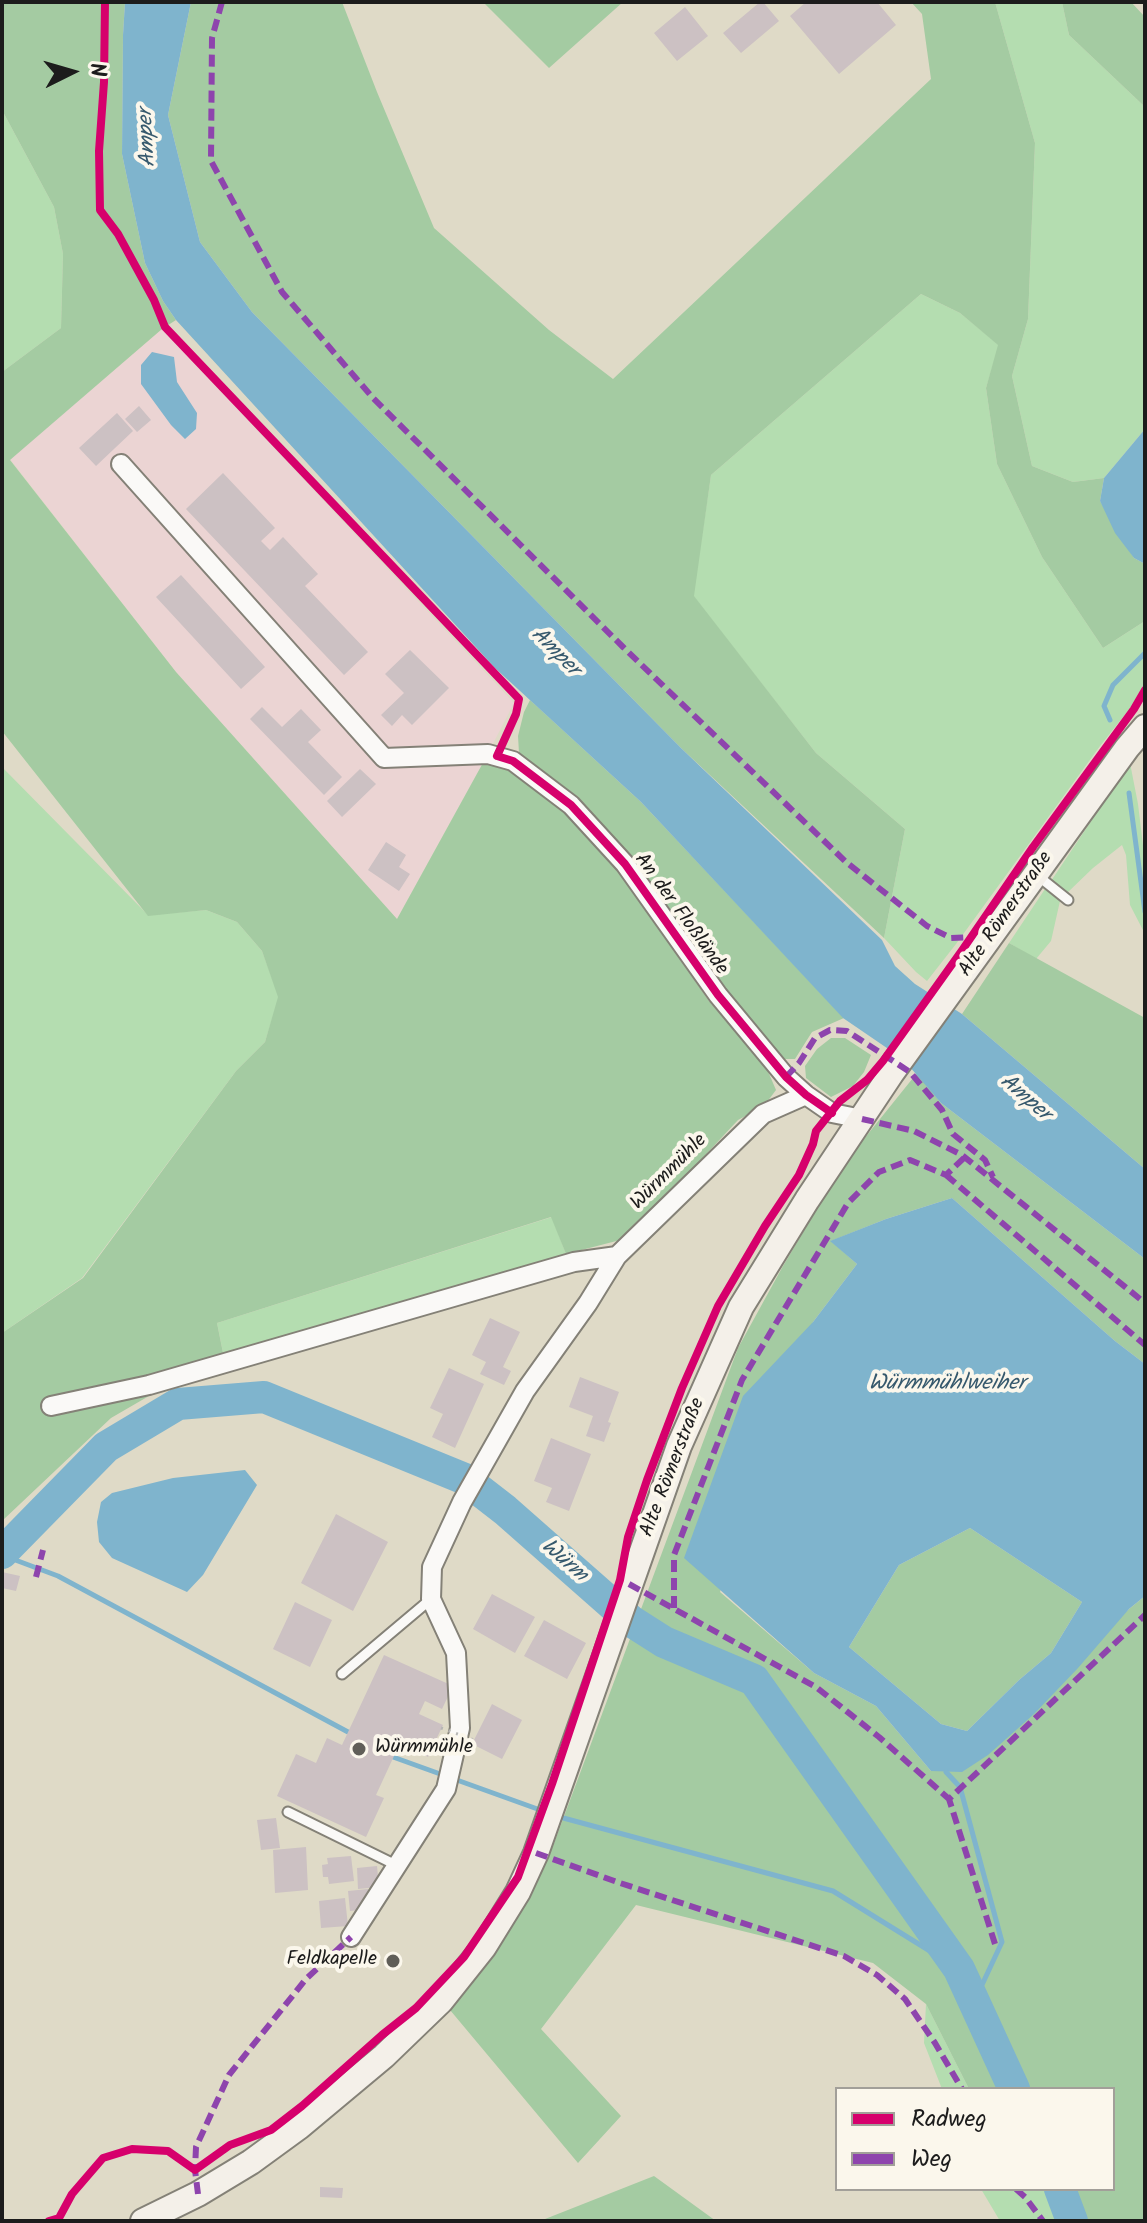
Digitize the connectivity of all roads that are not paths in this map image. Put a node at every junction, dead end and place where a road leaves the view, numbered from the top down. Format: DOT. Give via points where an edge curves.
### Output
graph roads {
  1 [pos="121,464"];
  2 [pos="1145,727"];
  3 [pos="1035,874"];
  4 [pos="1068,900"];
  5 [pos="806,1095"];
  6 [pos="862,1119"];
  7 [pos="617,1256"];
  8 [pos="51,1406"];
  9 [pos="431,1599"];
  10 [pos="342,1674"];
  11 [pos="288,1812"];
  12 [pos="398,1866"];
  13 [pos="351,1937"];
  14 [pos="174,2215"];
  15 [pos="143,2221"];
  1 -- 5 [label="street, An der Floßlände" via="384,758 497,756 513,761 571,805 625,864 718,995"];
  2 -- 3 [label="main road, Alte Römerstraße"];
  3 -- 4 [label="lane"];
  3 -- 6 [label="main road, Alte Römerstraße"];
  5 -- 6 [label="street, An der Floßlände" via="832,1113"];
  5 -- 7 [label="street, Würmmühle" via="763,1114"];
  6 -- 14 [label="main road, Alte Römerstraße" via="741,1307 679,1446 545,1830 518,1892 484,1947 441,2001 384,2056 299,2127"];
  7 -- 8 [label="street" via="574,1262 149,1385"];
  7 -- 9 [label="street, Würmmühle" via="525,1391 462,1502 432,1567"];
  9 -- 10 [label="lane"];
  9 -- 12 [label="street" via="456,1653 460,1728 446,1789"];
  11 -- 12 [label="lane"];
  12 -- 13 [label="street"];
  14 -- 15 [label="main road, Alte Römerstraße"];
}
